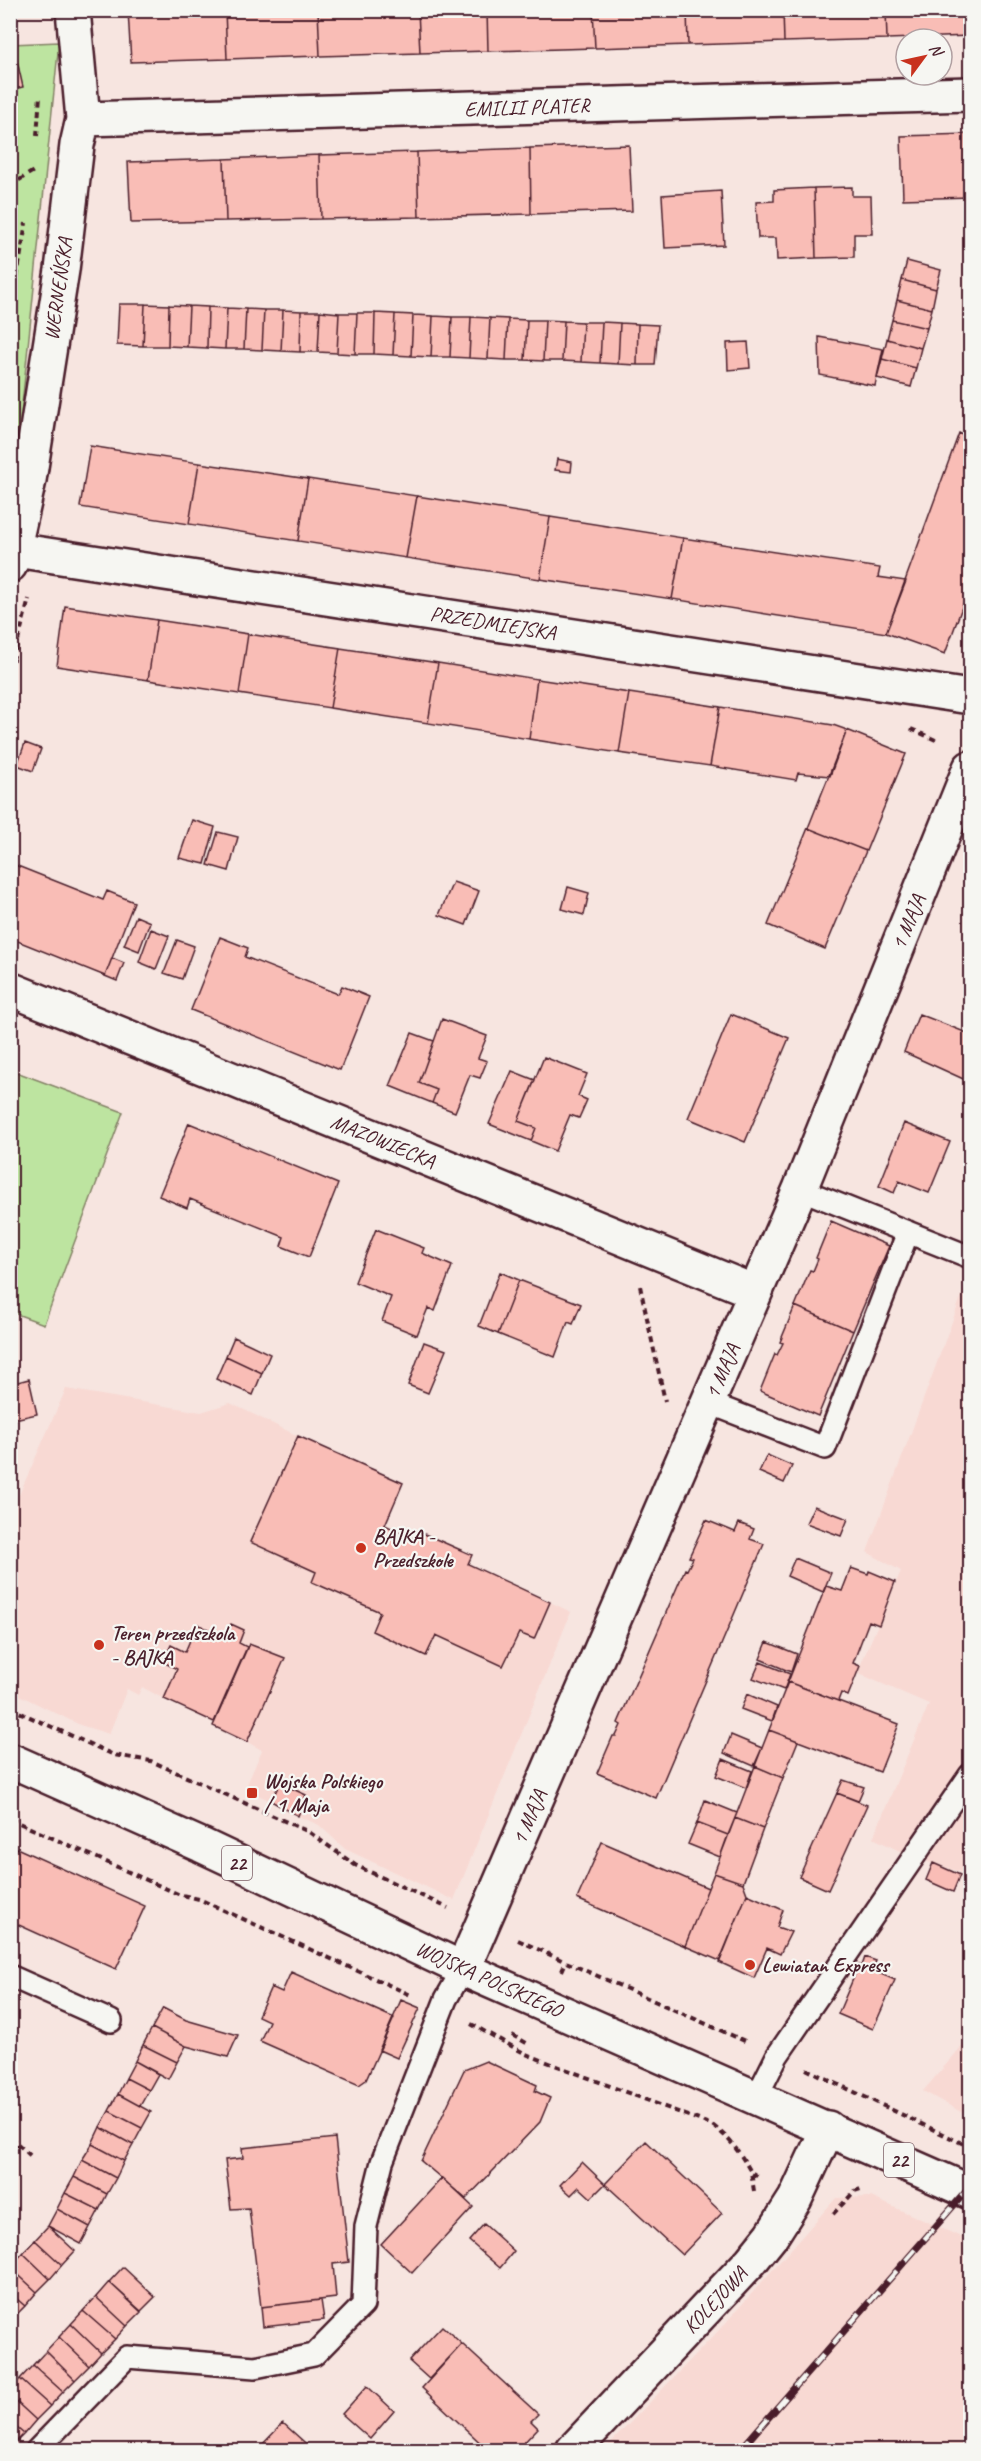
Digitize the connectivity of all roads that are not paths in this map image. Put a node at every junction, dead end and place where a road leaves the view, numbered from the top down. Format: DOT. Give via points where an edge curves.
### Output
graph roads {
  1 [pos="74,10"];
  2 [pos="970,94"];
  3 [pos="83,119"];
  4 [pos="13,558"];
  5 [pos="970,697"];
  6 [pos="970,768"];
  7 [pos="10,989"];
  8 [pos="800,1189"];
  9 [pos="908,1232"];
  10 [pos="970,1257"];
  11 [pos="755,1292"];
  12 [pos="709,1403"];
  13 [pos="10,1760"];
  14 [pos="970,1775"];
  15 [pos="463,1969"];
  16 [pos="10,1976"];
  17 [pos="111,2021"];
  18 [pos="756,2098"];
  19 [pos="828,2128"];
  20 [pos="970,2192"];
  21 [pos="37,2451"];
  22 [pos="573,2451"];
  1 -- 3 [label="street, WERNEŃSKA"];
  2 -- 3 [label="street, EMILII PLATER"];
  3 -- 4 [label="street, WERNEŃSKA" via="29,480"];
  4 -- 5 [label="street, PRZEDMIEJSKA"];
  6 -- 8 [label="street, 1 MAJA"];
  7 -- 11 [label="street, MAZOWIECKA"];
  8 -- 9 [label="lane"];
  8 -- 11 [label="street, 1 MAJA"];
  9 -- 10 [label="lane"];
  9 -- 12 [label="lane" via="825,1448"];
  11 -- 12 [label="street, 1 MAJA"];
  12 -- 15 [label="street, 1 MAJA"];
  13 -- 15 [label="street, WOJSKA POLSKIEGO / 22"];
  14 -- 18 [label="lane" via="777,2056"];
  15 -- 18 [label="street, WOJSKA POLSKIEGO / 22"];
  15 -- 21 [label="lane" via="382,2162 366,2226 363,2305 314,2355 255,2367 127,2357"];
  16 -- 17 [label="lane"];
  18 -- 19 [label="street, WOJSKA POLSKIEGO / 22"];
  19 -- 20 [label="street, WOJSKA POLSKIEGO / 22"];
  19 -- 22 [label="street, KOLEJOWA" via="795,2199 772,2235"];
}
